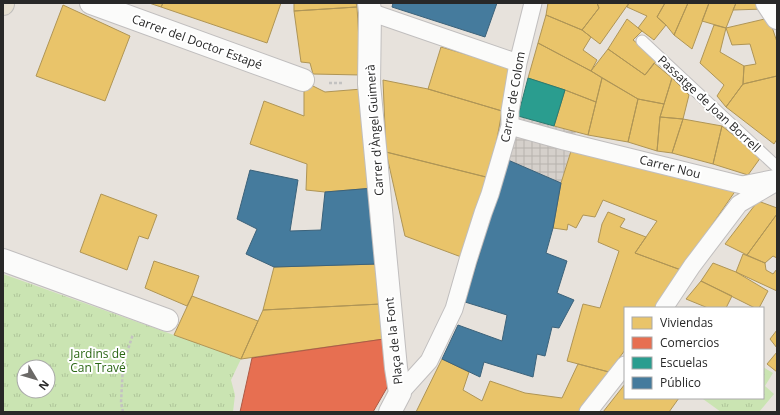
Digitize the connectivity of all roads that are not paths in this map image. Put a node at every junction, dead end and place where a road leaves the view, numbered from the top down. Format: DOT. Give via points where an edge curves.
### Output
graph roads {
  1 [pos="91,3"];
  2 [pos="534,3"];
  3 [pos="767,3"];
  4 [pos="370,8"];
  5 [pos="777,18"];
  6 [pos="642,41"];
  7 [pos="518,63"];
  8 [pos="302,80"];
  9 [pos="510,126"];
  10 [pos="777,167"];
  11 [pos="777,178"];
  12 [pos="777,182"];
  13 [pos="381,208"];
  14 [pos="3,260"];
  15 [pos="468,260"];
  16 [pos="665,307"];
  17 [pos="167,320"];
  18 [pos="624,366"];
  19 [pos="400,393"];
  20 [pos="390,412"];
  21 [pos="588,412"];
  1 -- 8 [label="street, Carrer del Doctor Estapé"];
  2 -- 7 [label="street, Carrer de Colom"];
  3 -- 5 [label="street"];
  4 -- 7 [label="street"];
  4 -- 13 [label="street, Carrer d'Àngel Guimerà" via="369,84"];
  6 -- 10 [label="lane, Passatge de Joan Borrell"];
  7 -- 9 [label="street, Carrer de Colom"];
  9 -- 11 [label="street, Carrer Nou" via="742,185"];
  9 -- 15 [label="street, Carrer de Colom"];
  12 -- 16 [label="street" via="739,204"];
  13 -- 19 [label="street, Plaça de la Font"];
  14 -- 17 [label="street"];
  15 -- 19 [label="street, Plaça de la Font" via="454,309 429,361"];
  18 -- 21 [label="street"];
  19 -- 20 [label="street"];
}
